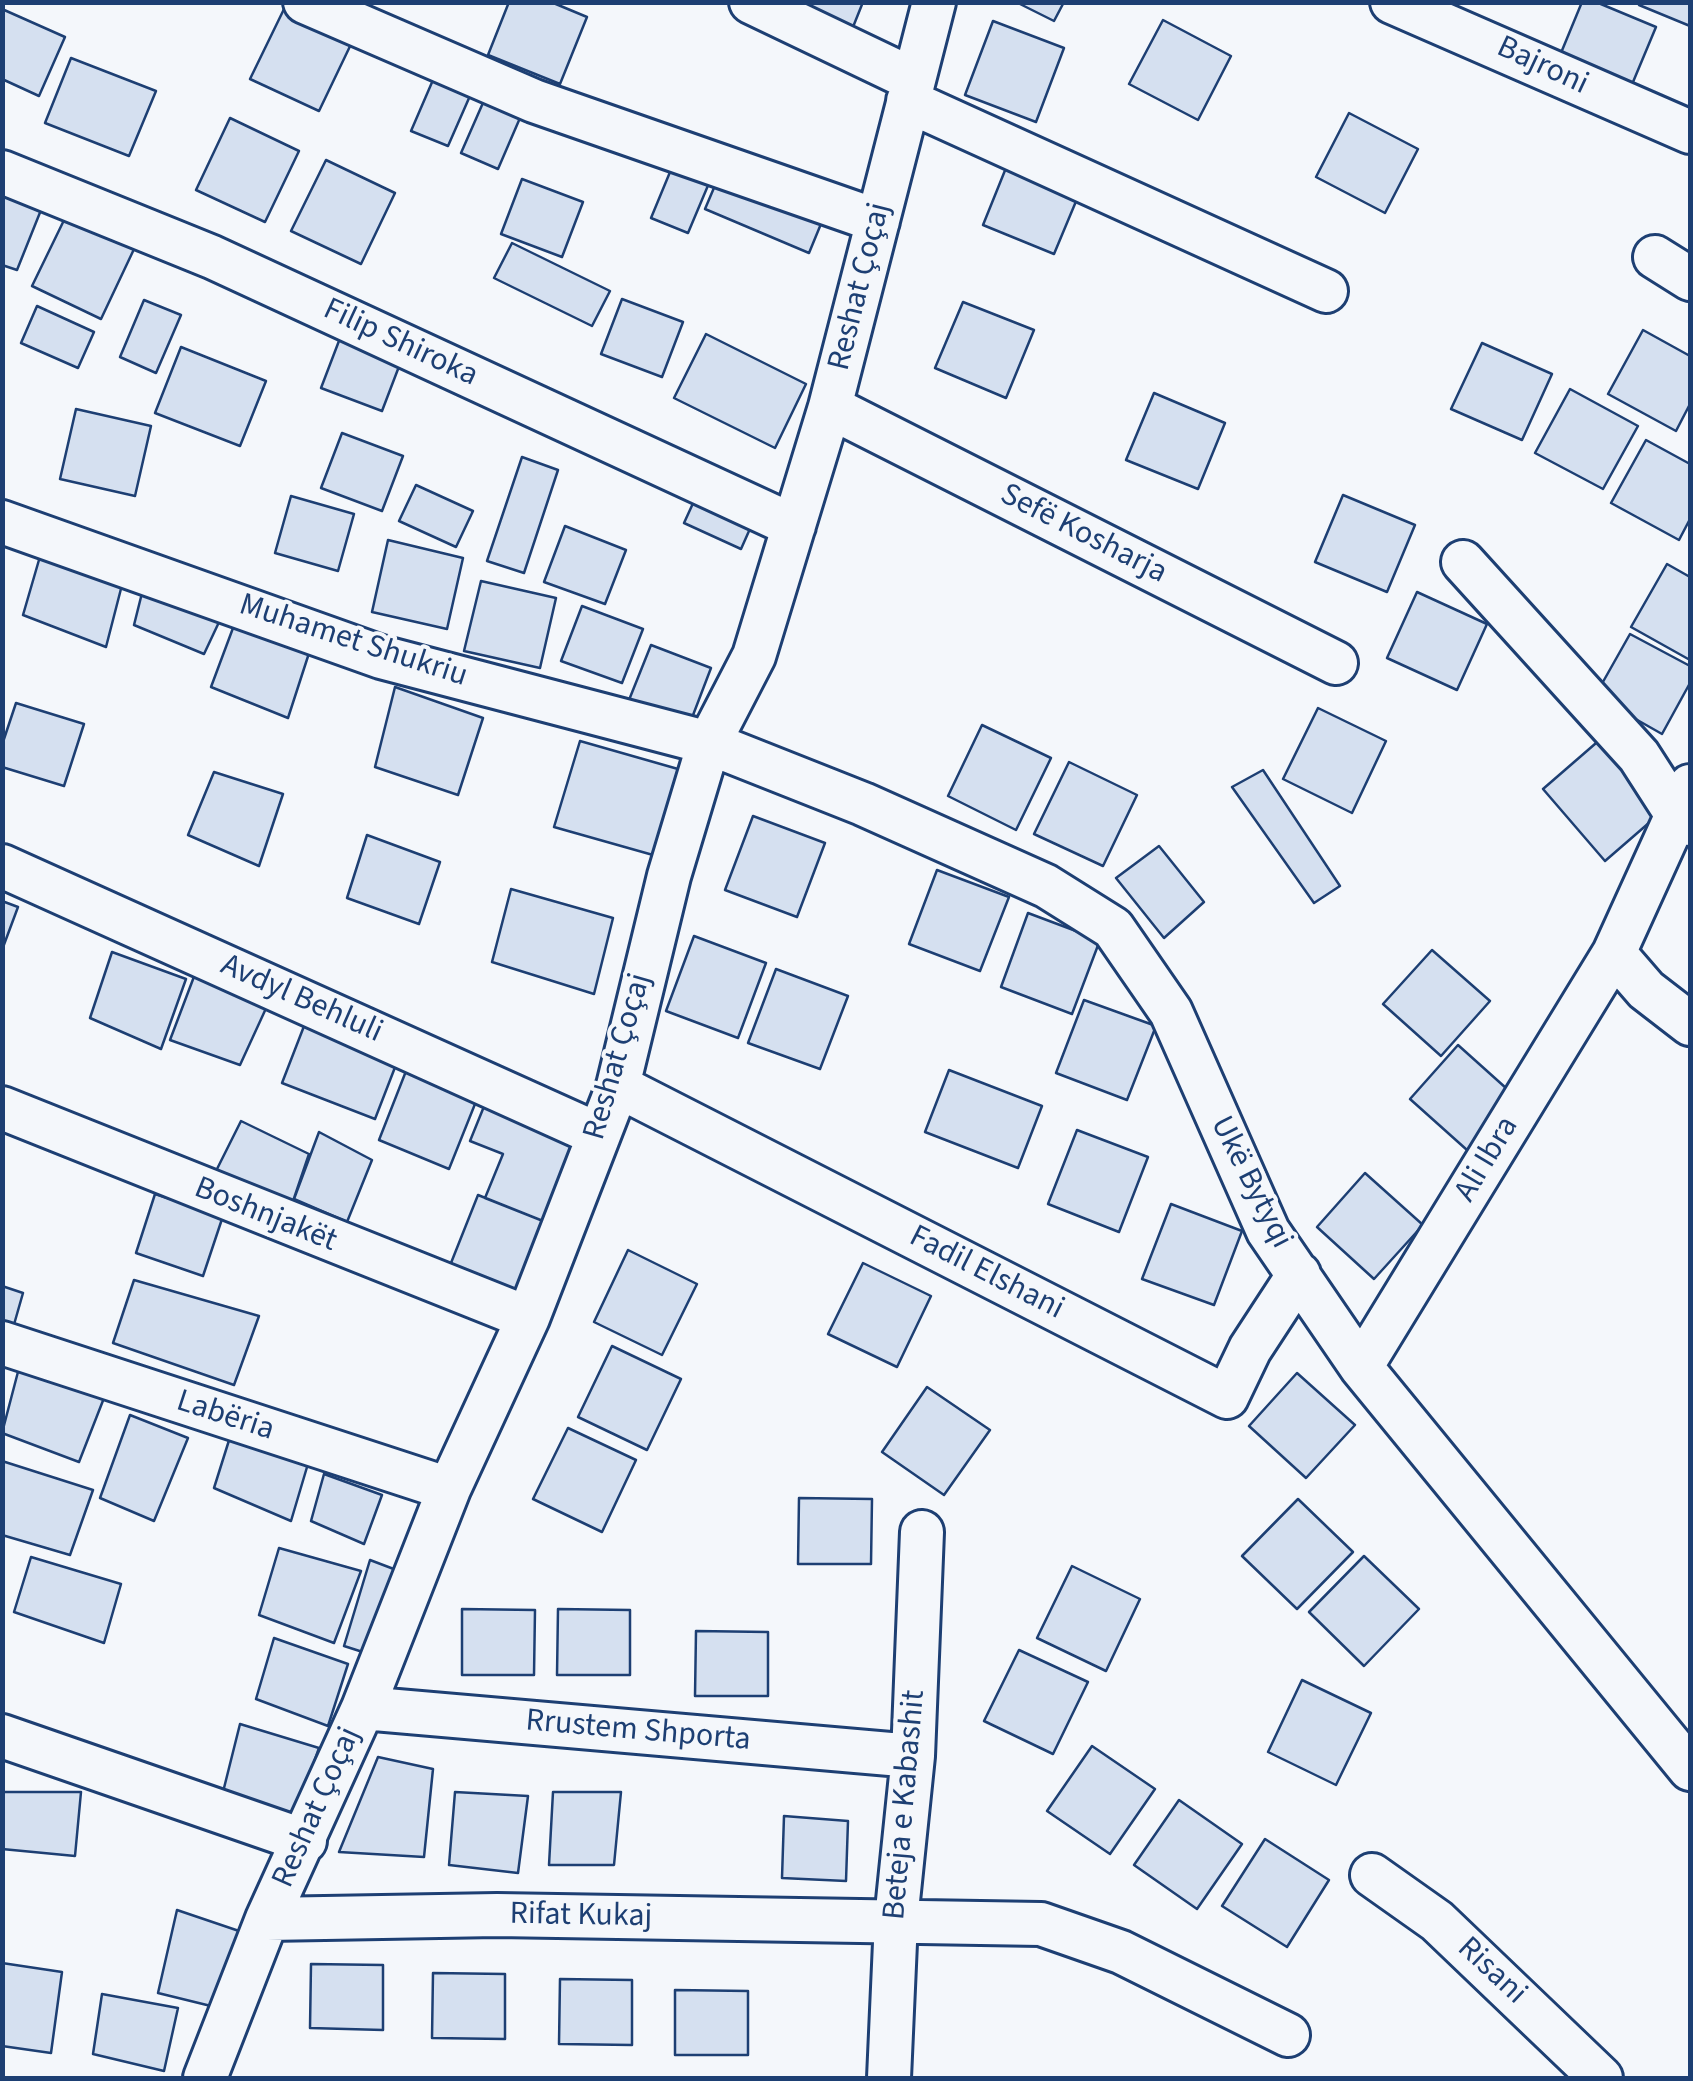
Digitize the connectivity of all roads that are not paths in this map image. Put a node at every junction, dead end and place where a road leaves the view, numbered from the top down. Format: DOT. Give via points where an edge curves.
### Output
graph roads {
  1 [pos="305,2"];
  2 [pos="751,2"];
  3 [pos="934,2"];
  4 [pos="1392,2"];
  5 [pos="911,91"];
  6 [pos="1690,132"];
  7 [pos="2,172"];
  8 [pos="878,221"];
  9 [pos="1326,292"];
  10 [pos="830,407"];
  11 [pos="2,522"];
  12 [pos="794,526"];
  13 [pos="1463,562"];
  14 [pos="1336,663"];
  15 [pos="709,743"];
  16 [pos="1685,808"];
  17 [pos="2,866"];
  18 [pos="1614,953"];
  19 [pos="1690,1024"];
  20 [pos="618,1086"];
  21 [pos="2,1108"];
  22 [pos="599,1134"];
  23 [pos="1299,1274"];
  24 [pos="528,1318"];
  25 [pos="2,1343"];
  26 [pos="1361,1366"];
  27 [pos="450,1489"];
  28 [pos="922,1532"];
  29 [pos="363,1708"];
  30 [pos="2,1736"];
  31 [pos="913,1756"];
  32 [pos="1690,1769"];
  33 [pos="305,1840"];
  34 [pos="1372,1875"];
  35 [pos="267,1919"];
  36 [pos="896,1920"];
  37 [pos="1288,2035"];
  38 [pos="205,2078"];
  39 [pos="889,2078"];
  40 [pos="1601,2078"];
  1 -- 8 [label="street" via="534,100"];
  2 -- 5 [label="street"];
  3 -- 5 [label="street, Reshat Çoçaj"];
  4 -- 6 [label="street, Bajroni"];
  5 -- 8 [label="street, Reshat Çoçaj"];
  5 -- 9 [label="street"];
  7 -- 12 [label="street, Filip Shiroka" via="212,257"];
  8 -- 10 [label="street, Reshat Çoçaj"];
  10 -- 12 [label="street, Reshat Çoçaj"];
  10 -- 14 [label="street, Sefë Kosharja"];
  11 -- 15 [label="street, Muhamet Shukriu" via="381,657"];
  12 -- 15 [label="street, Reshat Çoçaj" via="754,656"];
  13 -- 16 [label="street, Ali Ibra"];
  15 -- 20 [label="street, Reshat Çoçaj" via="668,876"];
  15 -- 23 [label="street, Ukë Bytyqi" via="1046,886 1113,928 1171,1012 1268,1231"];
  16 -- 18 [label="street, Ali Ibra"];
  17 -- 22 [label="street, Avdyl Behluli"];
  18 -- 19 [label="street" via="1646,990"];
  18 -- 26 [label="street, Ali Ibra"];
  20 -- 22 [label="street, Reshat Çoçaj"];
  20 -- 23 [label="street, Fadil Elshani" via="1227,1397"];
  21 -- 24 [label="street, Boshnjakët"];
  22 -- 24 [label="street, Reshat Çoçaj"];
  23 -- 26 [label="street, Ukë Bytyqi"];
  24 -- 27 [label="street, Reshat Çoçaj"];
  25 -- 27 [label="street, Labëria"];
  26 -- 32 [label="street, Ukë Bytyqi"];
  27 -- 29 [label="street, Reshat Çoçaj"];
  28 -- 31 [label="street, Beteja e Kabashit"];
  29 -- 31 [label="street, Rrustem Shporta"];
  29 -- 33 [label="street, Reshat Çoçaj"];
  30 -- 33 [label="street"];
  31 -- 36 [label="street, Beteja e Kabashit"];
  33 -- 35 [label="street, Reshat Çoçaj"];
  34 -- 40 [label="street, Risani" via="1476,1956"];
  35 -- 36 [label="street, Rifat Kukaj"];
  35 -- 38 [label="street, Reshat Çoçaj"];
  36 -- 37 [label="street, Rifat Kukaj" via="1041,1924 1121,1952"];
  36 -- 39 [label="street, Beteja e Kabashit"];
}
